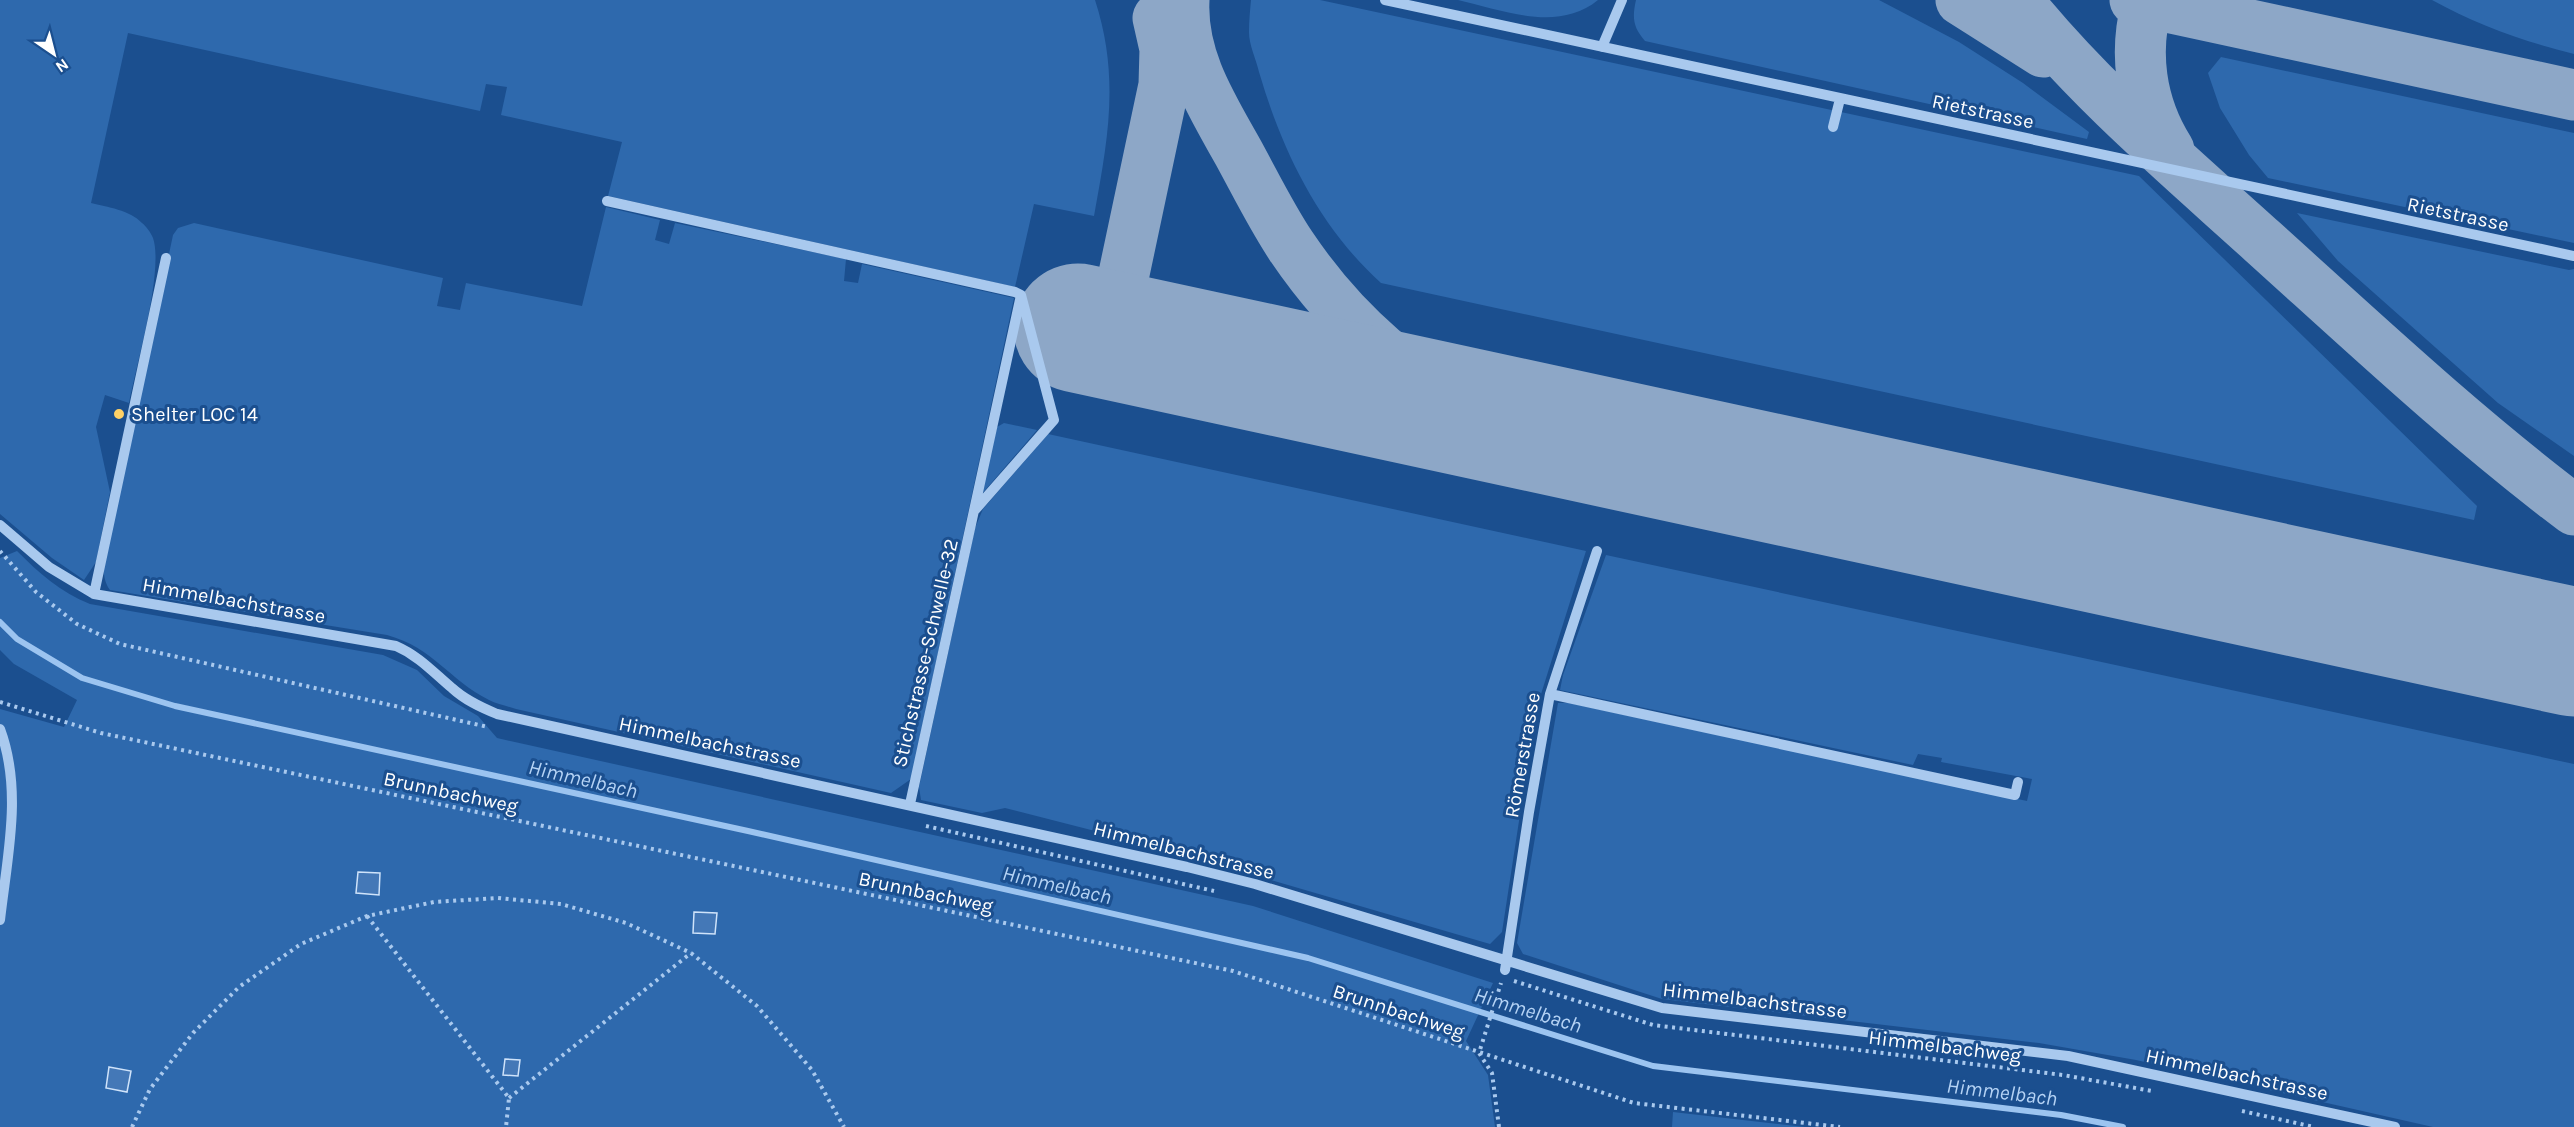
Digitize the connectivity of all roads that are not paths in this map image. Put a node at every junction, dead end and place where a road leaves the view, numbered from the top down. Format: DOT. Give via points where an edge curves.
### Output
graph roads {
  1 [pos="1385,0"];
  2 [pos="1622,0"];
  3 [pos="1602,47"];
  4 [pos="1840,99"];
  5 [pos="1833,127"];
  6 [pos="607,201"];
  7 [pos="2574,256"];
  8 [pos="166,258"];
  9 [pos="1021,295"];
  10 [pos="975,510"];
  11 [pos="0,525"];
  12 [pos="1597,551"];
  13 [pos="94,594"];
  14 [pos="1550,694"];
  15 [pos="0,729"];
  16 [pos="1933,764"];
  17 [pos="1930,777"];
  18 [pos="2018,782"];
  19 [pos="910,804"];
  20 [pos="0,920"];
  21 [pos="1505,969"];
  22 [pos="2395,1127"];
  1 -- 3 [label="street, Rietstrasse"];
  2 -- 3 [label="street"];
  3 -- 4 [label="street, Rietstrasse"];
  4 -- 5 [label="street"];
  4 -- 7 [label="street, Rietstrasse"];
  6 -- 9 [label="street"];
  8 -- 13 [label="street"];
  9 -- 10 [label="street, Stichstrasse-Schwelle-32"];
  9 -- 10 [label="street, Stichstrasse-Schwelle-32" via="1054,420"];
  10 -- 19 [label="street, Stichstrasse-Schwelle-32"];
  11 -- 13 [label="street, Himmelbachstrasse" via="50,567"];
  12 -- 14 [label="street, Römerstrasse"];
  13 -- 19 [label="street, Himmelbachstrasse" via="396,646 421,660 471,703 497,714"];
  14 -- 17 [label="street"];
  14 -- 21 [label="street, Römerstrasse"];
  15 -- 20 [label="street" via="10,768 12,797"];
  16 -- 17 [label="street"];
  17 -- 18 [label="street" via="2016,795"];
  19 -- 21 [label="street, Himmelbachstrasse" via="1255,884"];
  21 -- 22 [label="street, Himmelbachstrasse" via="1662,1008 2068,1056"];
}
